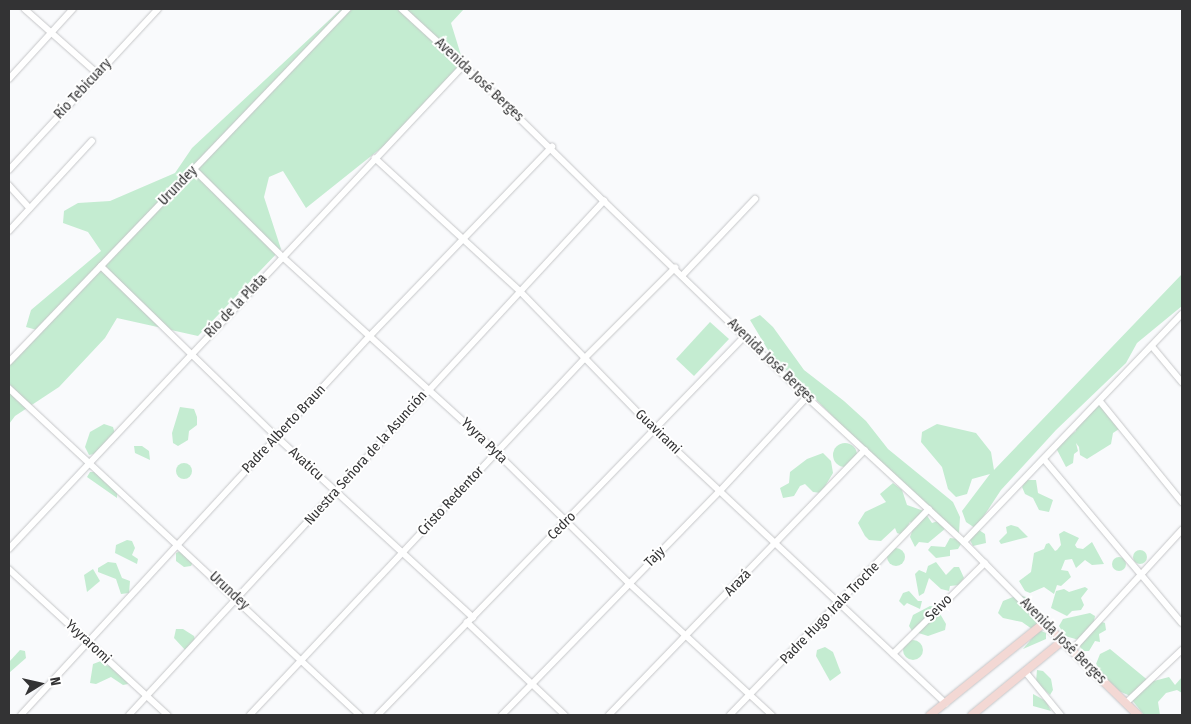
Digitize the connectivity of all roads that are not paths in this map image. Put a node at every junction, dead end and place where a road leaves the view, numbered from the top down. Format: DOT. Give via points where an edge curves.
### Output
graph roads {
  1 [pos="25,9"];
  2 [pos="73,9"];
  3 [pos="158,9"];
  4 [pos="347,9"];
  5 [pos="402,9"];
  6 [pos="51,33"];
  7 [pos="464,64"];
  8 [pos="97,73"];
  9 [pos="9,79"];
  10 [pos="92,141"];
  11 [pos="552,147"];
  12 [pos="375,158"];
  13 [pos="194,169"];
  14 [pos="9,170"];
  15 [pos="9,185"];
  16 [pos="754,199"];
  17 [pos="604,201"];
  18 [pos="30,208"];
  19 [pos="9,231"];
  20 [pos="464,238"];
  21 [pos="283,257"];
  22 [pos="101,266"];
  23 [pos="674,268"];
  24 [pos="682,276"];
  25 [pos="520,291"];
  26 [pos="1182,314"];
  27 [pos="745,336"];
  28 [pos="369,337"];
  29 [pos="1152,346"];
  30 [pos="190,354"];
  31 [pos="584,359"];
  32 [pos="9,362"];
  33 [pos="1182,382"];
  34 [pos="9,388"];
  35 [pos="429,390"];
  36 [pos="806,397"];
  37 [pos="1100,401"];
  38 [pos="656,431"];
  39 [pos="276,436"];
  40 [pos="865,450"];
  41 [pos="496,452"];
  42 [pos="1044,459"];
  43 [pos="90,464"];
  44 [pos="336,491"];
  45 [pos="720,491"];
  46 [pos="1182,502"];
  47 [pos="929,509"];
  48 [pos="567,522"];
  49 [pos="1182,530"];
  50 [pos="964,542"];
  51 [pos="776,544"];
  52 [pos="178,545"];
  53 [pos="9,549"];
  54 [pos="402,553"];
  55 [pos="985,563"];
  56 [pos="9,569"];
  57 [pos="1142,574"];
  58 [pos="630,583"];
  59 [pos="238,600"];
  60 [pos="838,604"];
  61 [pos="473,616"];
  62 [pos="467,622"];
  63 [pos="1044,623"];
  64 [pos="1182,623"];
  65 [pos="687,635"];
  66 [pos="88,641"];
  67 [pos="1062,641"];
  68 [pos="1072,650"];
  69 [pos="1182,650"];
  70 [pos="893,654"];
  71 [pos="302,660"];
  72 [pos="1025,671"];
  73 [pos="532,684"];
  74 [pos="750,694"];
  75 [pos="147,696"];
  76 [pos="946,703"];
  77 [pos="1126,703"];
  78 [pos="21,715"];
  79 [pos="129,715"];
  80 [pos="168,715"];
  81 [pos="250,715"];
  82 [pos="360,715"];
  83 [pos="378,715"];
  84 [pos="502,715"];
  85 [pos="565,715"];
  86 [pos="609,715"];
  87 [pos="730,715"];
  88 [pos="772,715"];
  89 [pos="930,715"];
  90 [pos="972,715"];
  91 [pos="1061,715"];
  92 [pos="1138,715"];
  1 -- 6 [label="street"];
  2 -- 6 [label="street"];
  3 -- 8 [label="street, Río Tebicuary"];
  4 -- 13 [label="street, Urundey"];
  5 -- 7 [label="street, Avenida José Berges"];
  6 -- 8 [label="street"];
  6 -- 9 [label="street"];
  7 -- 11 [label="street, Avenida José Berges"];
  7 -- 12 [label="street, Río de la Plata"];
  8 -- 14 [label="street, Río Tebicuary"];
  10 -- 18 [label="street"];
  11 -- 17 [label="street, Avenida José Berges"];
  11 -- 20 [label="street, Padre Alberto Braun"];
  12 -- 20 [label="street, Guavirami"];
  12 -- 21 [label="street, Río de la Plata"];
  13 -- 21 [label="street, Yvyra Pyta"];
  13 -- 22 [label="street, Urundey"];
  15 -- 18 [label="street"];
  16 -- 24 [label="street"];
  17 -- 23 [label="street, Avenida José Berges"];
  17 -- 25 [label="street, Nuestra Señora de la Asunción"];
  18 -- 19 [label="street"];
  20 -- 25 [label="street, Guavirami"];
  20 -- 28 [label="street, Padre Alberto Braun"];
  21 -- 28 [label="street, Yvyra Pyta"];
  21 -- 30 [label="street, Río de la Plata"];
  22 -- 30 [label="street, Avaticu" via="183,342"];
  22 -- 32 [label="street, Urundey"];
  23 -- 24 [label="street, Avenida José Berges"];
  23 -- 31 [label="street, Cristo Redentor"];
  24 -- 27 [label="street, Avenida José Berges"];
  25 -- 31 [label="street, Guavirami"];
  25 -- 35 [label="street, Nuestra Señora de la Asunción"];
  26 -- 29 [label="street"];
  27 -- 36 [label="street, Avenida José Berges"];
  27 -- 38 [label="street, Cedro"];
  28 -- 35 [label="street, Yvyra Pyta"];
  28 -- 39 [label="street, Padre Alberto Braun"];
  29 -- 33 [label="street"];
  29 -- 37 [label="street"];
  30 -- 39 [label="street, Avaticu"];
  30 -- 43 [label="street, Río de la Plata"];
  31 -- 38 [label="street, Guavirami"];
  31 -- 41 [label="street, Cristo Redentor"];
  34 -- 43 [label="street, Urundey"];
  35 -- 41 [label="street, Yvyra Pyta"];
  35 -- 44 [label="street, Nuestra Señora de la Asunción"];
  36 -- 40 [label="street, Avenida José Berges"];
  36 -- 45 [label="street, Tajy"];
  37 -- 42 [label="street"];
  37 -- 46 [label="street"];
  38 -- 45 [label="street, Guavirami"];
  38 -- 48 [label="street, Cedro"];
  39 -- 44 [label="street, Avaticu"];
  39 -- 52 [label="street, Padre Alberto Braun"];
  40 -- 47 [label="street, Avenida José Berges"];
  40 -- 51 [label="street, Arazá"];
  41 -- 48 [label="street, Yvyra Pyta"];
  41 -- 54 [label="street, Cristo Redentor"];
  42 -- 50 [label="street"];
  42 -- 57 [label="street"];
  43 -- 52 [label="street, Urundey"];
  43 -- 53 [label="street, Río de la Plata"];
  44 -- 54 [label="street, Avaticu"];
  44 -- 59 [label="street, Nuestra Señora de la Asunción"];
  45 -- 51 [label="street, Guavirami"];
  45 -- 58 [label="street, Tajy"];
  47 -- 50 [label="street, Avenida José Berges"];
  47 -- 60 [label="street, Padre Hugo Irala Troche"];
  48 -- 58 [label="street, Yvyra Pyta"];
  48 -- 61 [label="street, Cedro"];
  49 -- 57 [label="street"];
  50 -- 55 [label="street, Avenida José Berges"];
  51 -- 60 [label="street, Guavirami"];
  51 -- 65 [label="street, Arazá"];
  52 -- 59 [label="street, Urundey"];
  52 -- 66 [label="street, Padre Alberto Braun"];
  54 -- 61 [label="street, Avaticu"];
  54 -- 71 [label="street, Cristo Redentor"];
  55 -- 63 [label="street, Avenida José Berges"];
  55 -- 70 [label="street, Seivo"];
  56 -- 66 [label="street, Yvyraromi"];
  57 -- 64 [label="street"];
  57 -- 68 [label="street"];
  58 -- 65 [label="street, Yvyra Pyta"];
  58 -- 73 [label="street, Tajy"];
  59 -- 71 [label="street, Urundey"];
  59 -- 75 [label="street, Nuestra Señora de la Asunción"];
  60 -- 70 [label="street, Guavirami"];
  60 -- 74 [label="street, Padre Hugo Irala Troche"];
  61 -- 62 [label="street, Cedro"];
  62 -- 73 [label="street"];
  62 -- 83 [label="street, Cedro"];
  63 -- 67 [label="main road, Avenida José Berges"];
  63 -- 76 [label="main road"];
  65 -- 74 [label="street, Yvyra Pyta"];
  65 -- 86 [label="street, Arazá"];
  66 -- 75 [label="street, Yvyraromi"];
  66 -- 78 [label="street, Padre Alberto Braun"];
  67 -- 68 [label="main road, Avenida José Berges"];
  67 -- 72 [label="main road"];
  68 -- 77 [label="main road, Avenida José Berges"];
  69 -- 77 [label="street"];
  70 -- 76 [label="street, Guavirami"];
  71 -- 81 [label="street, Cristo Redentor"];
  71 -- 82 [label="street, Urundey"];
  72 -- 90 [label="main road"];
  72 -- 91 [label="street"];
  73 -- 84 [label="street, Tajy"];
  73 -- 85 [label="street"];
  74 -- 87 [label="street, Padre Hugo Irala Troche"];
  74 -- 88 [label="street, Yvyra Pyta"];
  75 -- 79 [label="street, Nuestra Señora de la Asunción"];
  75 -- 80 [label="street, Yvyraromi"];
  76 -- 89 [label="main road"];
  77 -- 92 [label="main road, Avenida José Berges"];
}
